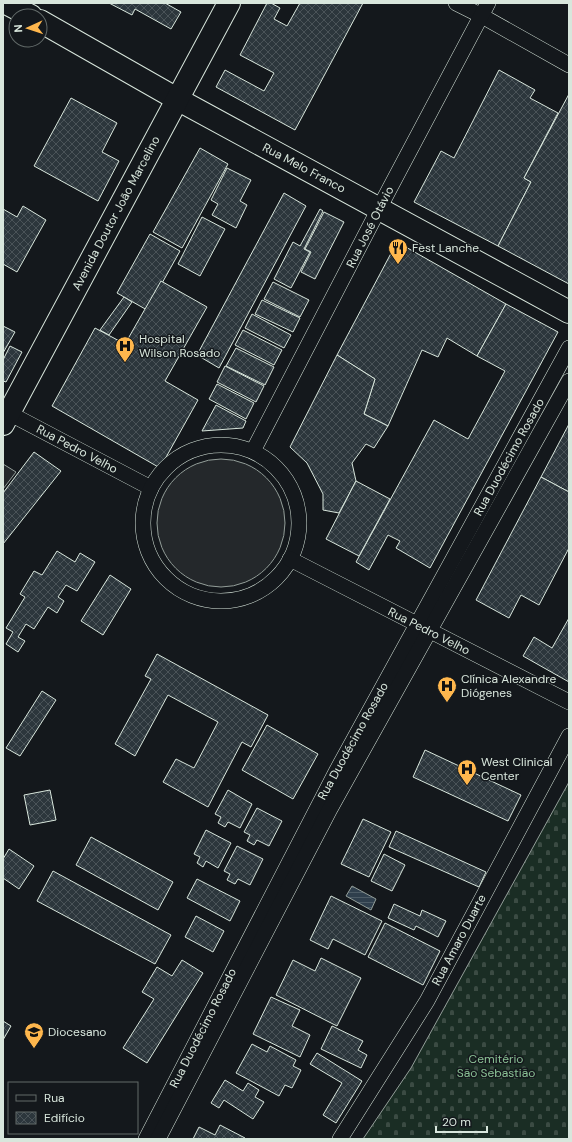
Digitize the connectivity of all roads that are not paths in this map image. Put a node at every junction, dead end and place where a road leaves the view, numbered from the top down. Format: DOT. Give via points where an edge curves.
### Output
graph roads {
  1 [pos="6,3"];
  2 [pos="229,3"];
  3 [pos="456,3"];
  4 [pos="20,8"];
  5 [pos="485,9"];
  6 [pos="48,22"];
  7 [pos="569,65"];
  8 [pos="177,99"];
  9 [pos="379,208"];
  10 [pos="569,312"];
  11 [pos="569,348"];
  12 [pos="569,381"];
  13 [pos="5,415"];
  14 [pos="253,451"];
  15 [pos="150,488"];
  16 [pos="290,559"];
  17 [pos="423,628"];
  18 [pos="569,702"];
  19 [pos="569,736"];
  20 [pos="146,1139"];
  21 [pos="158,1139"];
  22 [pos="340,1139"];
  1 -- 4 [label="main road, Rua Melo Franco"];
  2 -- 8 [label="main road, Avenida Doutor João Marcelino"];
  3 -- 5 [label="street"];
  5 -- 7 [label="street"];
  5 -- 9 [label="street, Rua José Otávio"];
  6 -- 8 [label="main road, Rua Melo Franco"];
  8 -- 9 [label="main road, Rua Melo Franco"];
  8 -- 13 [label="main road, Avenida Doutor João Marcelino"];
  9 -- 10 [label="main road, Rua Melo Franco"];
  9 -- 14 [label="street, Rua José Otávio"];
  11 -- 17 [label="street, Rua Duodécimo Rosado"];
  12 -- 17 [label="street, Rua Duodécimo Rosado"];
  13 -- 15 [label="street, Rua Pedro Velho"];
  14 -- 15 [label="street" via="227,444 200,447 176,458"];
  14 -- 16 [label="street" via="274,465 289,485 294,497 298,510 298,535"];
  15 -- 16 [label="street" via="143,520 148,552 166,579 178,589 209,601 241,599 269,584 281,573"];
  16 -- 17 [label="street, Rua Pedro Velho"];
  17 -- 18 [label="street, Rua Pedro Velho"];
  17 -- 20 [label="street, Rua Duodécimo Rosado" via="336,770"];
  17 -- 21 [label="street, Rua Duodécimo Rosado"];
  19 -- 22 [label="street, Rua Amaro Duarte" via="427,1001"];
}
